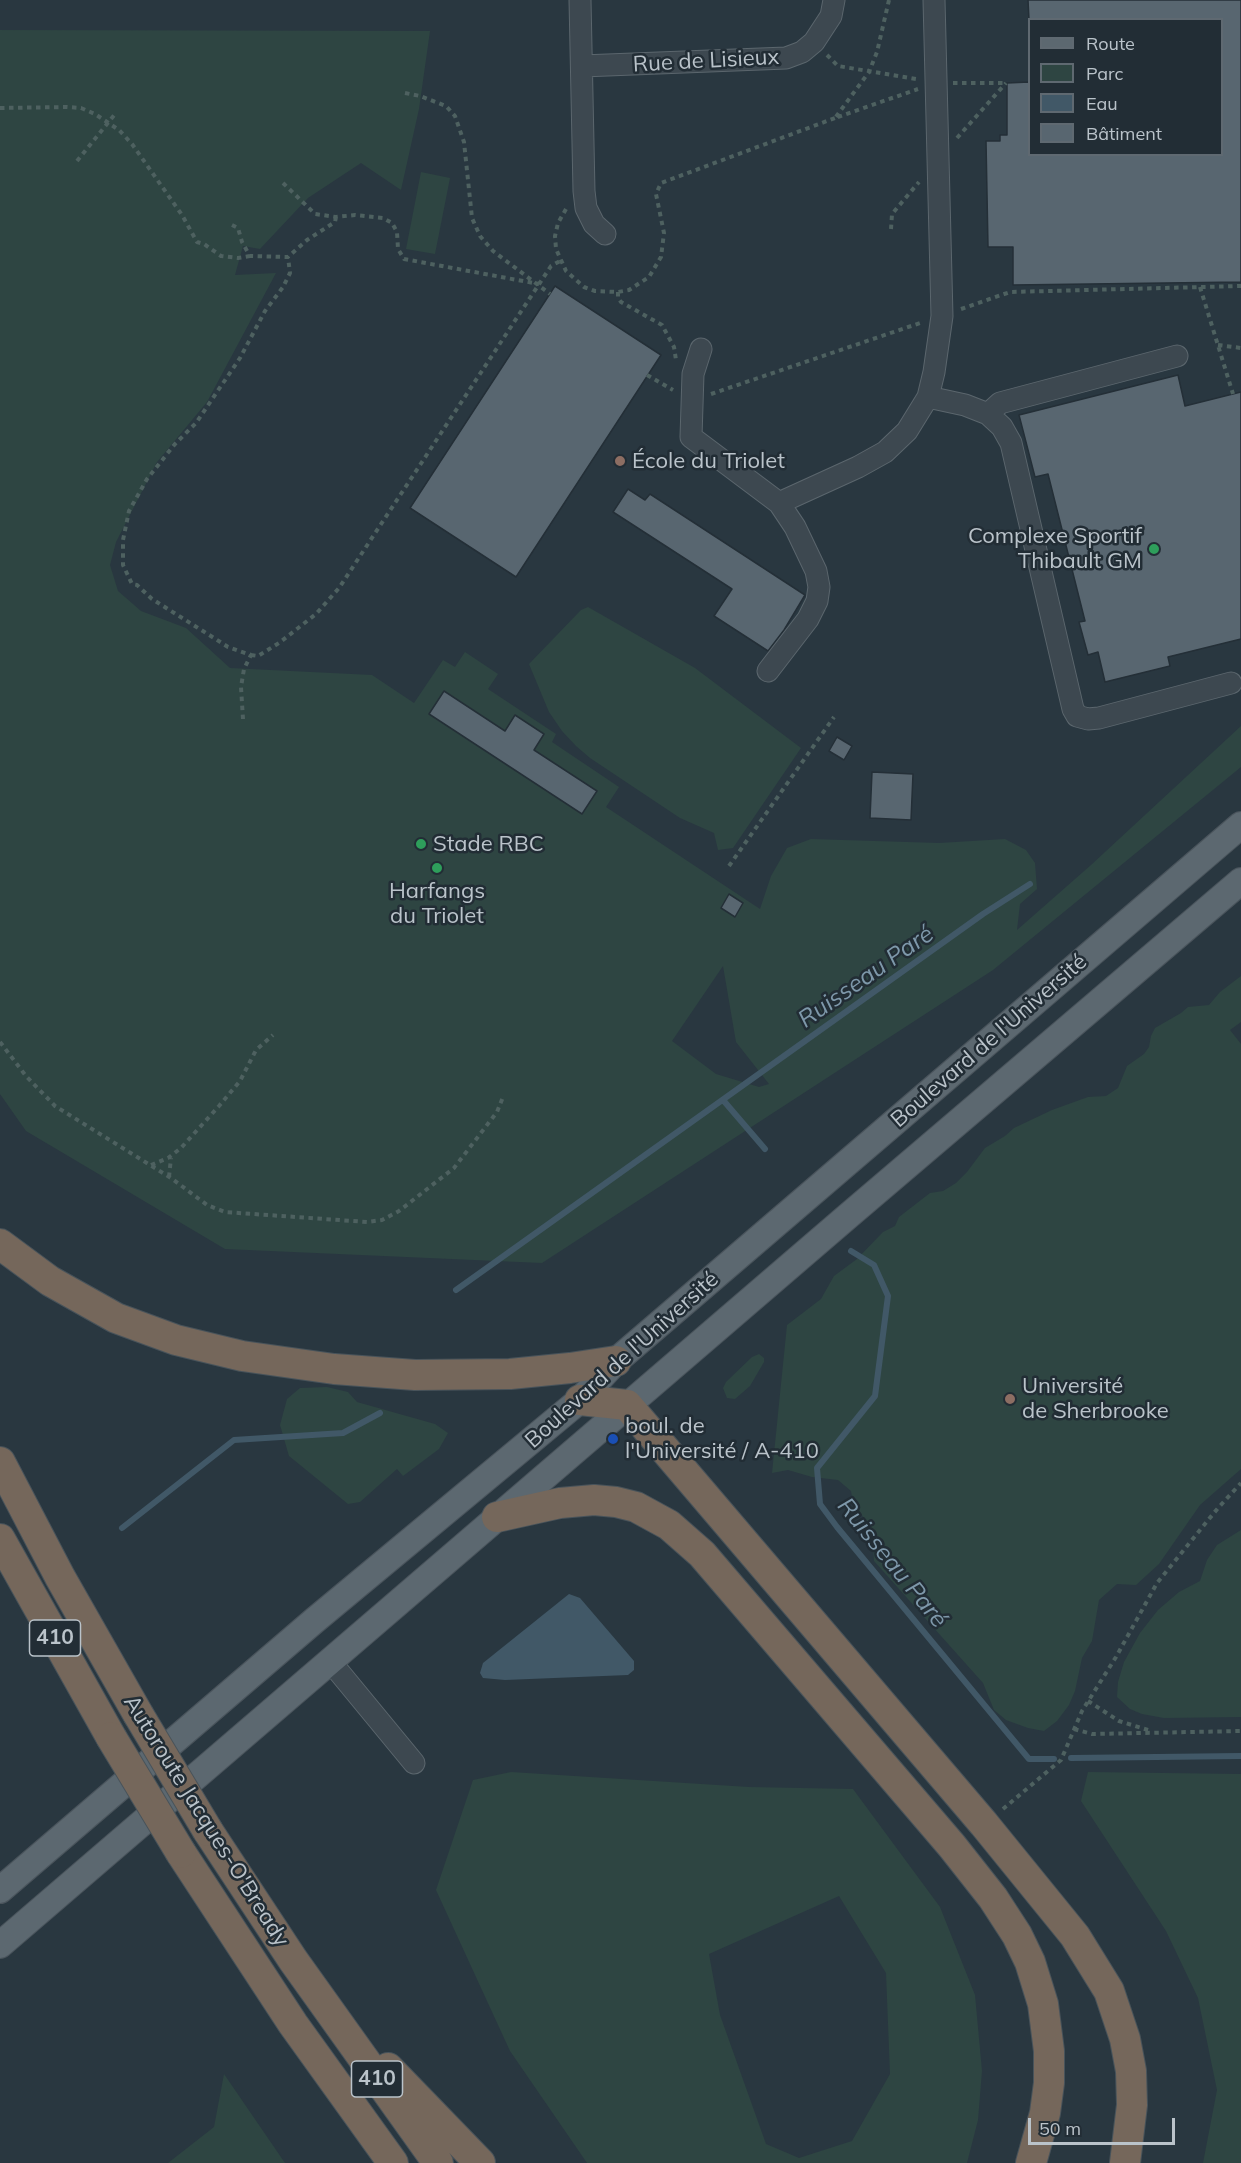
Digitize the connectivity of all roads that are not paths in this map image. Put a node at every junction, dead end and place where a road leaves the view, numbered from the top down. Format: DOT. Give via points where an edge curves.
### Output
graph roads {
  1 [pos="580,0"];
  2 [pos="834,0"];
  3 [pos="934,0"];
  4 [pos="582,66"];
  5 [pos="604,234"];
  6 [pos="701,349"];
  7 [pos="1178,356"];
  8 [pos="928,397"];
  9 [pos="988,414"];
  10 [pos="779,503"];
  11 [pos="768,671"];
  12 [pos="1231,683"];
  13 [pos="1241,825"];
  14 [pos="1241,881"];
  15 [pos="0,1244"];
  16 [pos="616,1361"];
  17 [pos="580,1400"];
  18 [pos="627,1405"];
  19 [pos="0,1462"];
  20 [pos="496,1517"];
  21 [pos="0,1539"];
  22 [pos="330,1661"];
  23 [pos="414,1762"];
  24 [pos="0,1890"];
  25 [pos="0,1945"];
  26 [pos="316,1995"];
  27 [pos="293,2024"];
  28 [pos="369,2163"];
  29 [pos="393,2163"];
  30 [pos="438,2163"];
  31 [pos="480,2163"];
  32 [pos="1031,2163"];
  33 [pos="1125,2163"];
  1 -- 4 [label="street"];
  2 -- 4 [label="street, Rue de Lisieux" via="831,16 814,42 786,58"];
  3 -- 8 [label="street" via="942,316"];
  4 -- 5 [label="street" via="586,208"];
  6 -- 10 [label="street" via="693,374 691,437"];
  7 -- 9 [label="street" via="1000,403"];
  8 -- 9 [label="street"];
  8 -- 10 [label="street" via="907,431 885,452"];
  9 -- 12 [label="street" via="1011,443 1077,716 1099,718"];
  10 -- 11 [label="street" via="808,554 819,587 808,619"];
  13 -- 16 [label="main road, Boulevard de l'Université"];
  14 -- 18 [label="main road, Boulevard de l'Université"];
  15 -- 16 [label="highway" via="50,1281 116,1318 176,1340 242,1356 334,1369 424,1375 528,1372"];
  16 -- 17 [label="main road, Boulevard de l'Université"];
  17 -- 18 [label="highway"];
  17 -- 24 [label="main road, Boulevard de l'Université" via="306,1627"];
  18 -- 20 [label="main road, Boulevard de l'Université"];
  18 -- 33 [label="highway" via="984,1824 1070,1928 1099,1972 1123,2028 1131,2071 1131,2126"];
  19 -- 26 [label="highway, Autoroute Jacques-O'Bready / 410, bridge" via="138,1714 208,1831"];
  20 -- 22 [label="main road, Boulevard de l'Université"];
  20 -- 32 [label="highway" via="569,1502 605,1501 647,1512 679,1532 965,1861 1017,1935 1043,2004 1049,2083 1044,2121"];
  21 -- 27 [label="highway, Autoroute Jacques-O'Bready / 410, bridge" via="181,1853"];
  22 -- 23 [label="street"];
  22 -- 25 [label="main road, Boulevard de l'Université"];
  26 -- 30 [label="highway, Autoroute Jacques-O'Bready / 410"];
  26 -- 31 [label="highway"];
  27 -- 28 [label="highway"];
  27 -- 29 [label="highway, Autoroute Jacques-O'Bready / 410"];
}
